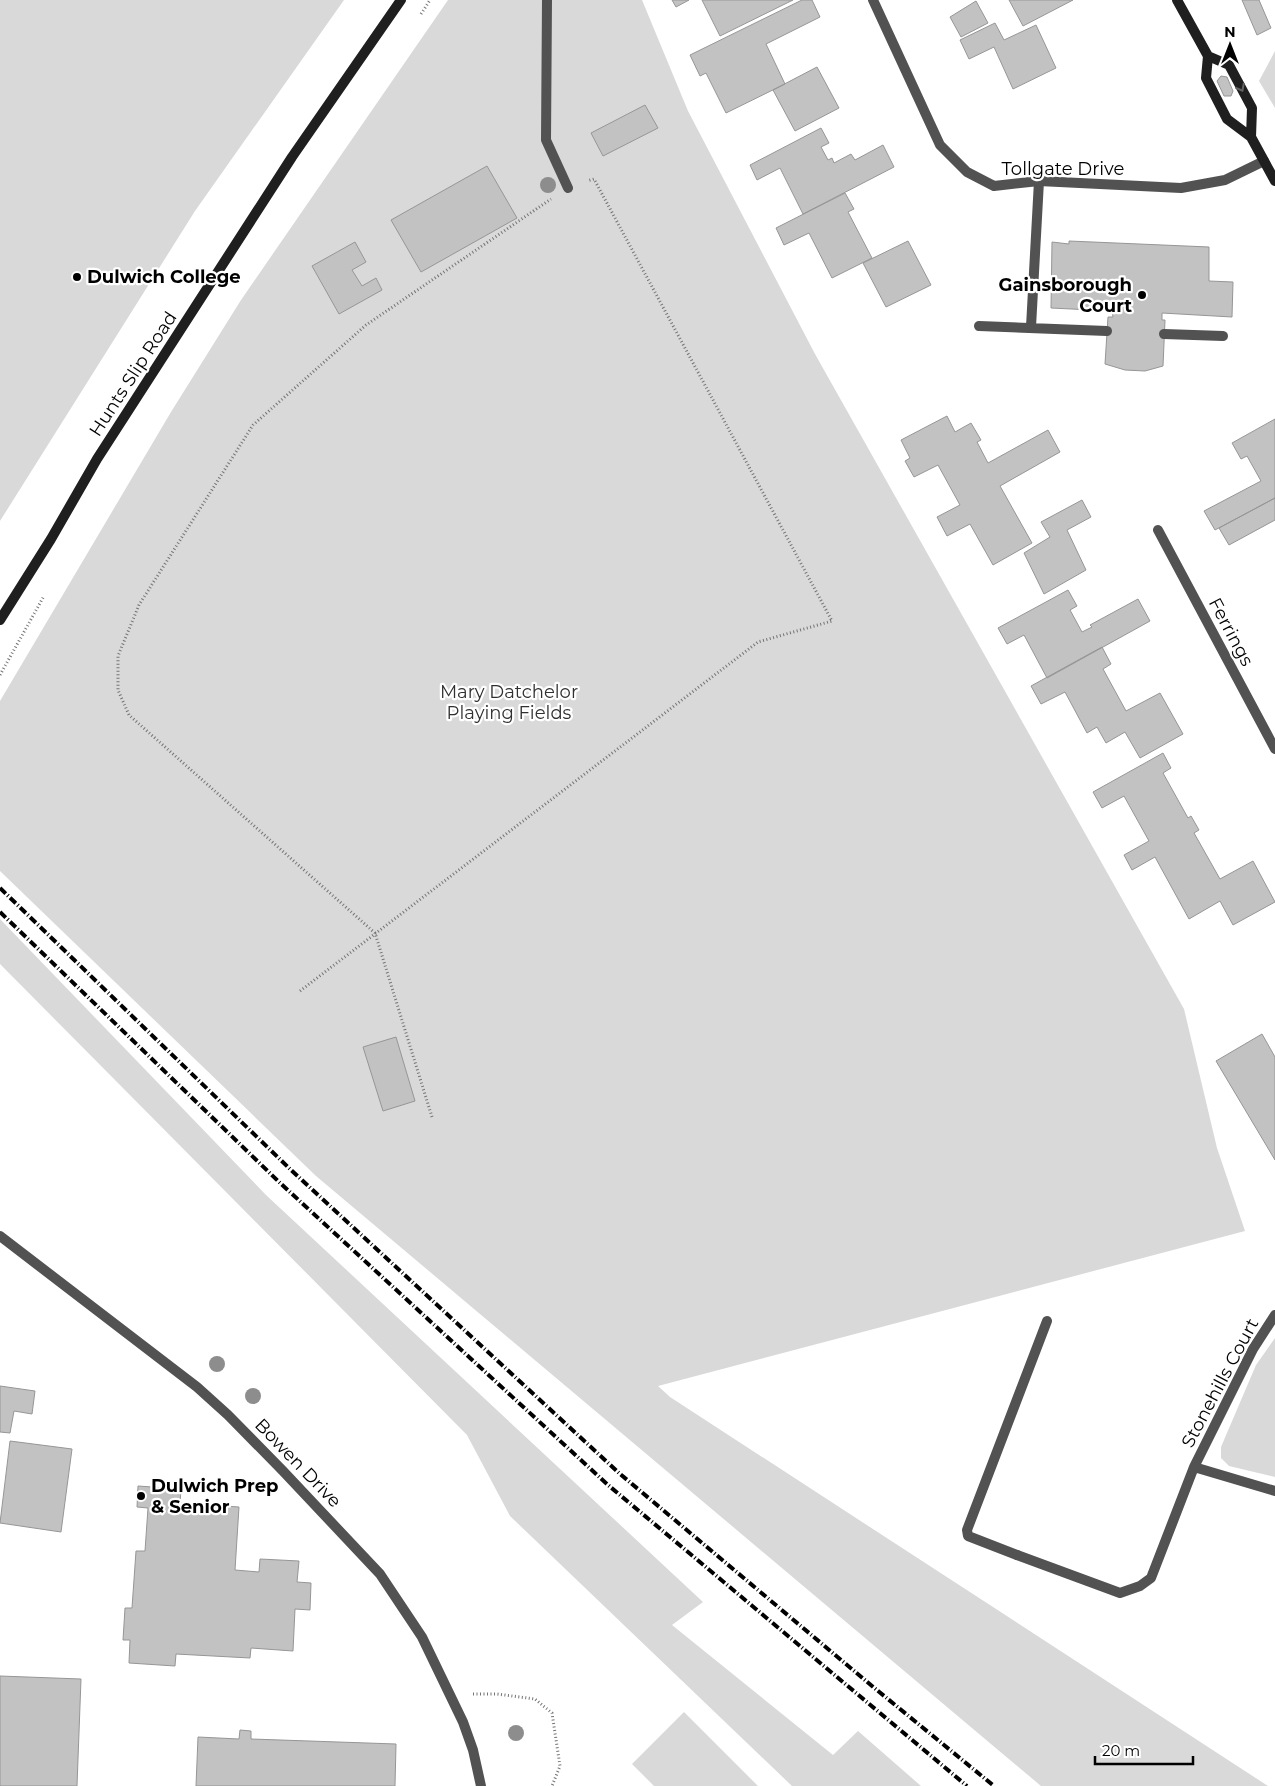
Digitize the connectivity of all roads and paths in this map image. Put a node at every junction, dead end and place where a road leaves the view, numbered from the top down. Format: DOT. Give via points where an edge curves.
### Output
graph roads {
  1 [pos="401,0"];
  2 [pos="430,0"];
  3 [pos="547,0"];
  4 [pos="873,0"];
  5 [pos="1177,0"];
  6 [pos="419,16"];
  7 [pos="1208,56"];
  8 [pos="1251,137"];
  9 [pos="1264,161"];
  10 [pos="1039,181"];
  11 [pos="1275,182"];
  12 [pos="568,188"];
  13 [pos="979,326"];
  14 [pos="1031,327"];
  15 [pos="1107,331"];
  16 [pos="1164,334"];
  17 [pos="1223,336"];
  18 [pos="1158,530"];
  19 [pos="46,592"];
  20 [pos="0,620"];
  21 [pos="0,675"];
  22 [pos="1275,749"];
  23 [pos="375,934"];
  24 [pos="300,991"];
  25 [pos="432,1117"];
  26 [pos="0,1236"];
  27 [pos="1275,1315"];
  28 [pos="1046,1321"];
  29 [pos="1194,1468"];
  30 [pos="1275,1492"];
  31 [pos="469,1694"];
  32 [pos="482,1786"];
  33 [pos="552,1786"];
  1 -- 20 [label="street, Hunts Slip Road" via="292,157 97,459"];
  2 -- 6 [label="path"];
  3 -- 12 [label="street" via="546,140"];
  4 -- 10 [label="street, Tollgate Drive" via="940,145 967,172 994,186"];
  5 -- 7 [label="street"];
  7 -- 8 [label="street" via="1206,78 1226,119"];
  7 -- 8 [label="street, one-way" via="1229,65 1252,108"];
  8 -- 9 [label="street"];
  9 -- 10 [label="street, Tollgate Drive" via="1225,180 1181,188"];
  9 -- 11 [label="street"];
  10 -- 14 [label="street"];
  12 -- 23 [label="path" via="366,325 252,425 139,605 118,656 118,690 129,715"];
  12 -- 23 [label="path" via="594,179 832,621 758,642"];
  13 -- 14 [label="street"];
  14 -- 15 [label="street"];
  16 -- 17 [label="street"];
  18 -- 22 [label="street, Ferrings"];
  19 -- 21 [label="path"];
  23 -- 24 [label="path"];
  23 -- 25 [label="path"];
  26 -- 32 [label="street, Bowen Drive" via="228,1414 380,1574 422,1637 463,1722"];
  27 -- 29 [label="street, Stonehills Court" via="1253,1349"];
  28 -- 29 [label="street, Stonehills Court" via="967,1530 968,1536 1120,1594 1151,1578"];
  29 -- 30 [label="street, Stonehills Court"];
  31 -- 33 [label="path" via="535,1699 552,1714 560,1766"];
}
